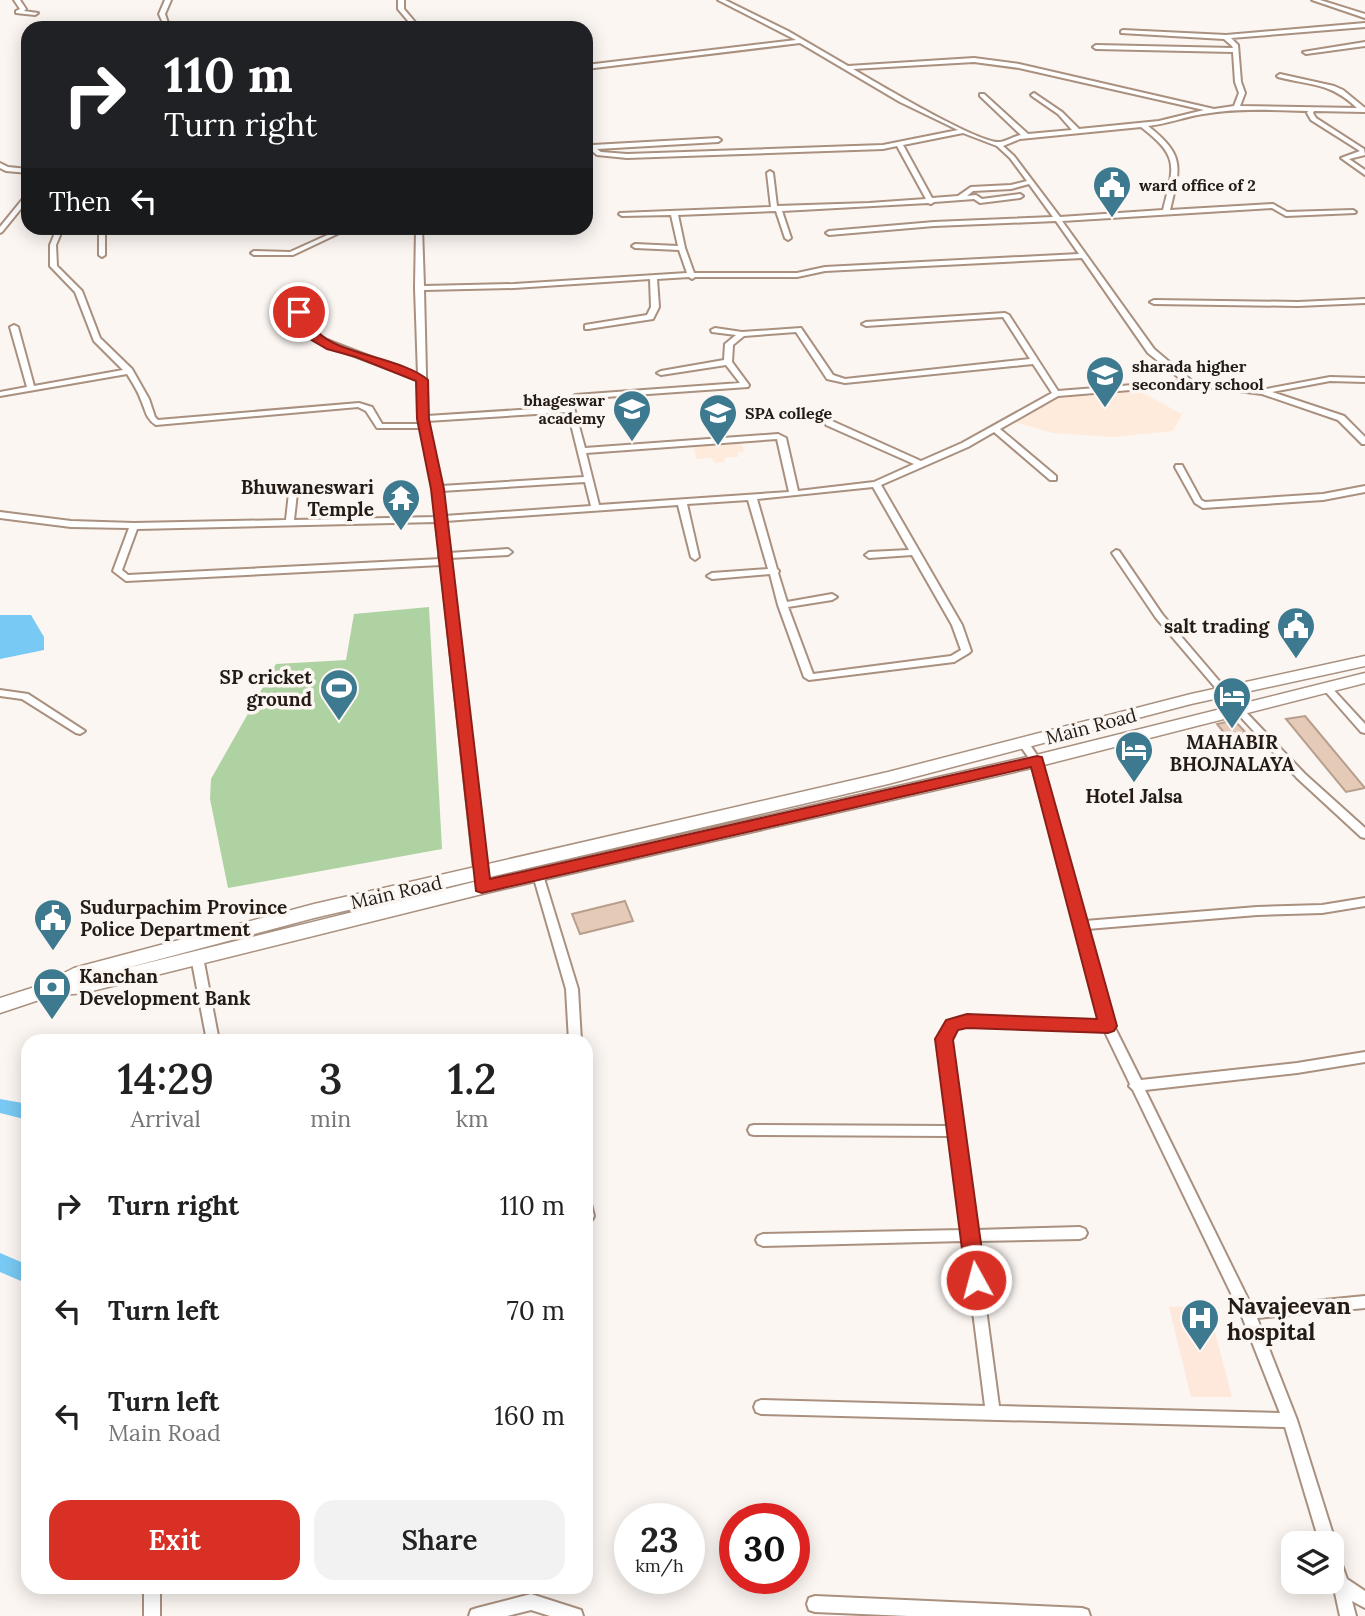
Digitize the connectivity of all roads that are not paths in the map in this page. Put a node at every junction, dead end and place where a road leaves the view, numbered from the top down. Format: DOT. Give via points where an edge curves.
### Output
graph roads {
  1 [pos="17,0"];
  2 [pos="168,0"];
  3 [pos="401,0"];
  4 [pos="721,0"];
  5 [pos="1315,0"];
  6 [pos="35,13"];
  7 [pos="1365,16"];
  8 [pos="165,21"];
  9 [pos="411,21"];
  10 [pos="1365,25"];
  11 [pos="1123,32"];
  12 [pos="1226,37"];
  13 [pos="802,41"];
  14 [pos="1365,44"];
  15 [pos="1096,47"];
  16 [pos="1236,50"];
  17 [pos="1306,52"];
  18 [pos="593,65"];
  19 [pos="846,68"];
  20 [pos="1280,76"];
  21 [pos="982,94"];
  22 [pos="1034,94"];
  23 [pos="1236,108"];
  24 [pos="1212,110"];
  25 [pos="1312,110"];
  26 [pos="1364,110"];
  27 [pos="1142,124"];
  28 [pos="964,131"];
  29 [pos="1077,131"];
  30 [pos="1026,136"];
  31 [pos="718,140"];
  32 [pos="899,144"];
  33 [pos="999,145"];
  34 [pos="594,149"];
  35 [pos="2,168"];
  36 [pos="21,170"];
  37 [pos="770,173"];
  38 [pos="1365,173"];
  39 [pos="1031,182"];
  40 [pos="1020,196"];
  41 [pos="957,199"];
  42 [pos="930,202"];
  43 [pos="21,205"];
  44 [pos="776,208"];
  45 [pos="1166,211"];
  46 [pos="1353,212"];
  47 [pos="674,213"];
  48 [pos="622,214"];
  49 [pos="1057,218"];
  50 [pos="0,231"];
  51 [pos="830,233"];
  52 [pos="57,235"];
  53 [pos="102,235"];
  54 [pos="333,235"];
  55 [pos="419,235"];
  56 [pos="788,239"];
  57 [pos="635,246"];
  58 [pos="681,248"];
  59 [pos="254,253"];
  60 [pos="102,255"];
  61 [pos="1082,256"];
  62 [pos="692,277"];
  63 [pos="653,279"];
  64 [pos="419,288"];
  65 [pos="286,292"];
  66 [pos="1365,301"];
  67 [pos="1154,302"];
  68 [pos="866,324"];
  69 [pos="14,327"];
  70 [pos="588,327"];
  71 [pos="715,330"];
  72 [pos="742,334"];
  73 [pos="1035,361"];
  74 [pos="728,362"];
  75 [pos="129,371"];
  76 [pos="660,373"];
  77 [pos="422,380"];
  78 [pos="1365,380"];
  79 [pos="1190,383"];
  80 [pos="746,385"];
  81 [pos="757,386"];
  82 [pos="31,389"];
  83 [pos="1261,392"];
  84 [pos="0,394"];
  85 [pos="1056,394"];
  86 [pos="571,409"];
  87 [pos="424,423"];
  88 [pos="829,423"];
  89 [pos="995,428"];
  90 [pos="1365,442"];
  91 [pos="583,451"];
  92 [pos="921,464"];
  93 [pos="1179,467"];
  94 [pos="1053,478"];
  95 [pos="589,479"];
  96 [pos="876,484"];
  97 [pos="438,489"];
  98 [pos="1365,489"];
  99 [pos="293,493"];
  100 [pos="794,494"];
  101 [pos="752,498"];
  102 [pos="682,503"];
  103 [pos="596,509"];
  104 [pos="0,515"];
  105 [pos="441,519"];
  106 [pos="290,521"];
  107 [pos="134,526"];
  108 [pos="508,552"];
  109 [pos="915,552"];
  110 [pos="1116,553"];
  111 [pos="869,555"];
  112 [pos="695,557"];
  113 [pos="444,559"];
  114 [pos="775,570"];
  115 [pos="712,576"];
  116 [pos="832,597"];
  117 [pos="783,605"];
  118 [pos="1365,661"];
  119 [pos="1365,678"];
  120 [pos="1328,689"];
  121 [pos="1226,691"];
  122 [pos="0,694"];
  123 [pos="1240,711"];
  124 [pos="1365,730"];
  125 [pos="80,731"];
  126 [pos="1024,744"];
  127 [pos="1037,761"];
  128 [pos="797,807"];
  129 [pos="1365,834"];
  130 [pos="538,875"];
  131 [pos="482,879"];
  132 [pos="1365,902"];
  133 [pos="1080,925"];
  134 [pos="197,957"];
  135 [pos="45,991"];
  136 [pos="0,1006"];
  137 [pos="1108,1026"];
  138 [pos="213,1034"];
  139 [pos="575,1034"];
  140 [pos="1365,1057"];
  141 [pos="1135,1086"];
  142 [pos="754,1130"];
  143 [pos="956,1131"];
  144 [pos="1080,1233"];
  145 [pos="970,1236"];
  146 [pos="763,1240"];
  147 [pos="1365,1302"];
  148 [pos="1248,1312"];
  149 [pos="761,1407"];
  150 [pos="993,1413"];
  151 [pos="1290,1420"];
  152 [pos="1324,1531"];
  153 [pos="1344,1587"];
  154 [pos="152,1594"];
  155 [pos="1342,1594"];
  156 [pos="1365,1600"];
  157 [pos="816,1604"];
  158 [pos="152,1616"];
  159 [pos="477,1616"];
  160 [pos="575,1616"];
  161 [pos="1082,1616"];
  162 [pos="1348,1616"];
  1 -- 6 [label="street" via="23,9 18,12"];
  2 -- 8 [label="street" via="162,14"];
  3 -- 9 [label="street" via="401,9"];
  4 -- 13 [label="street"];
  5 -- 7 [label="street"];
  10 -- 12 [label="street"];
  11 -- 12 [label="street"];
  12 -- 16 [label="street"];
  13 -- 18 [label="street"];
  13 -- 19 [label="street"];
  14 -- 17 [label="street"];
  15 -- 16 [label="street"];
  16 -- 23 [label="street" via="1242,93"];
  19 -- 24 [label="street" via="974,60"];
  19 -- 28 [label="street"];
  20 -- 26 [label="street" via="1340,89"];
  21 -- 30 [label="street"];
  22 -- 29 [label="street"];
  23 -- 24 [label="street"];
  23 -- 25 [label="street"];
  24 -- 27 [label="street"];
  25 -- 26 [label="street"];
  25 -- 38 [label="street" via="1313,118 1362,150 1364,153 1344,158"];
  27 -- 29 [label="street"];
  27 -- 45 [label="street" via="1165,141 1177,167"];
  28 -- 32 [label="street"];
  28 -- 33 [label="street"];
  29 -- 30 [label="street"];
  30 -- 33 [label="street"];
  31 -- 34 [label="street"];
  32 -- 34 [label="street" via="626,156 599,154"];
  32 -- 42 [label="street"];
  33 -- 39 [label="street"];
  35 -- 36 [label="street"];
  37 -- 44 [label="street"];
  39 -- 41 [label="street" via="971,189"];
  39 -- 49 [label="street"];
  40 -- 41 [label="street" via="990,201"];
  41 -- 42 [label="street"];
  42 -- 44 [label="street"];
  43 -- 50 [label="street"];
  44 -- 47 [label="street"];
  44 -- 56 [label="street"];
  45 -- 46 [label="street" via="1273,206 1286,214"];
  45 -- 49 [label="street"];
  47 -- 48 [label="street"];
  47 -- 58 [label="street"];
  49 -- 51 [label="street"];
  49 -- 61 [label="street"];
  52 -- 75 [label="street" via="54,266 78,291 97,339"];
  53 -- 60 [label="street"];
  54 -- 59 [label="street" via="296,253"];
  55 -- 64 [label="street"];
  57 -- 58 [label="street"];
  58 -- 62 [label="street"];
  61 -- 62 [label="street" via="825,269 797,275"];
  61 -- 79 [label="street" via="1151,351"];
  62 -- 63 [label="street"];
  63 -- 64 [label="street"];
  63 -- 70 [label="street" via="655,307 650,317"];
  64 -- 77 [label="street"];
  65 -- 77 [label="street" via="314,336"];
  66 -- 67 [label="street"];
  68 -- 73 [label="street" via="1005,315"];
  69 -- 82 [label="street"];
  71 -- 72 [label="street"];
  72 -- 73 [label="street" via="798,330 830,377 845,381"];
  72 -- 74 [label="street" via="729,344"];
  73 -- 85 [label="street"];
  74 -- 76 [label="street"];
  74 -- 80 [label="street"];
  75 -- 82 [label="street"];
  75 -- 87 [label="street" via="156,423 359,405 369,409 380,426"];
  77 -- 87 [label="street"];
  78 -- 83 [label="street" via="1330,379"];
  79 -- 83 [label="street"];
  79 -- 85 [label="street"];
  80 -- 81 [label="street"];
  80 -- 86 [label="street" via="576,397 569,404"];
  82 -- 84 [label="street"];
  83 -- 90 [label="street" via="1340,418"];
  85 -- 89 [label="street"];
  86 -- 87 [label="street"];
  86 -- 91 [label="street"];
  87 -- 97 [label="street"];
  88 -- 92 [label="street"];
  89 -- 92 [label="street"];
  89 -- 94 [label="street"];
  91 -- 95 [label="street"];
  91 -- 100 [label="street" via="778,436"];
  92 -- 96 [label="street"];
  93 -- 98 [label="street" via="1203,505 1323,497"];
  95 -- 97 [label="street"];
  95 -- 103 [label="street"];
  96 -- 100 [label="street"];
  96 -- 109 [label="street"];
  97 -- 105 [label="street"];
  99 -- 106 [label="street"];
  100 -- 101 [label="street"];
  101 -- 102 [label="street"];
  101 -- 114 [label="street"];
  102 -- 103 [label="street"];
  102 -- 112 [label="street"];
  103 -- 105 [label="street"];
  104 -- 107 [label="street"];
  105 -- 106 [label="street"];
  105 -- 113 [label="street"];
  106 -- 107 [label="street"];
  107 -- 113 [label="street" via="117,571 126,578"];
  108 -- 113 [label="street"];
  109 -- 111 [label="street"];
  109 -- 117 [label="street" via="957,625 966,651 954,659 809,677"];
  110 -- 121 [label="street" via="1159,616"];
  113 -- 131 [label="street"];
  114 -- 115 [label="street"];
  114 -- 117 [label="street"];
  116 -- 117 [label="street"];
  118 -- 121 [label="main road, Main Road"];
  119 -- 120 [label="main road, Main Road"];
  120 -- 123 [label="main road, Main Road"];
  120 -- 124 [label="street"];
  121 -- 123 [label="street"];
  121 -- 126 [label="main road, Main Road"];
  122 -- 125 [label="street" via="24,696"];
  123 -- 127 [label="main road, Main Road"];
  123 -- 129 [label="street" via="1301,776"];
  126 -- 127 [label="street"];
  126 -- 128 [label="main road, Main Road"];
  127 -- 128 [label="main road, Main Road"];
  127 -- 133 [label="street"];
  128 -- 130 [label="main road, Main Road"];
  128 -- 131 [label="main road, Main Road"];
  130 -- 131 [label="main road, Main Road"];
  130 -- 139 [label="street" via="572,989"];
  131 -- 134 [label="main road, Main Road"];
  131 -- 135 [label="main road, Main Road" via="314,911 67,978"];
  132 -- 133 [label="street" via="1322,909"];
  133 -- 137 [label="street"];
  134 -- 135 [label="main road, Main Road" via="84,986"];
  134 -- 138 [label="street"];
  135 -- 136 [label="main road, Main Road"];
  137 -- 141 [label="street"];
  137 -- 143 [label="street" via="967,1021 952,1025 944,1039"];
  140 -- 141 [label="street"];
  141 -- 148 [label="street"];
  142 -- 143 [label="street"];
  143 -- 145 [label="street"];
  144 -- 145 [label="street"];
  145 -- 146 [label="street"];
  145 -- 150 [label="street"];
  147 -- 148 [label="street"];
  148 -- 151 [label="street"];
  149 -- 150 [label="street"];
  150 -- 151 [label="street"];
  151 -- 152 [label="street"];
  153 -- 156 [label="street"];
  154 -- 158 [label="street"];
  155 -- 162 [label="street"];
  157 -- 161 [label="street"];
  159 -- 160 [label="street" via="531,1602"];
}
